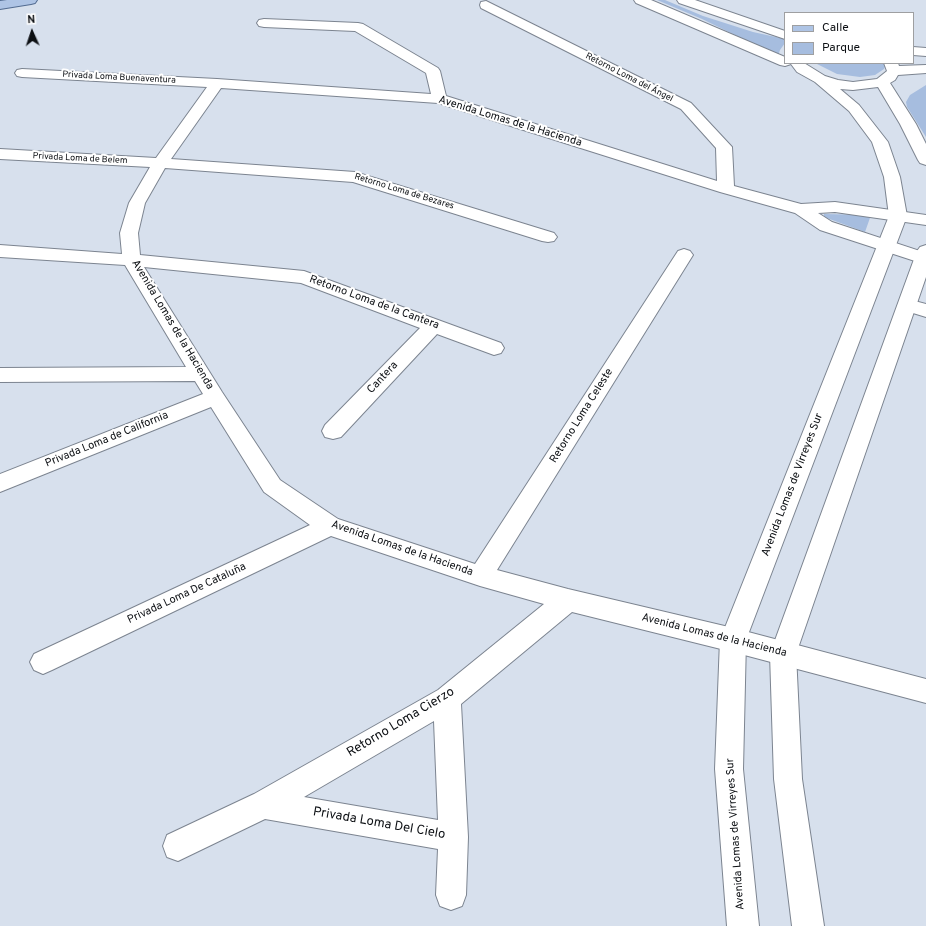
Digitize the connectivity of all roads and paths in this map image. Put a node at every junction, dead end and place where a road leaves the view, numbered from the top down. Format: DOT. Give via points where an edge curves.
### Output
graph roads {
  1 [pos="31,0"];
  2 [pos="640,0"];
  3 [pos="683,0"];
  4 [pos="0,5"];
  5 [pos="486,5"];
  6 [pos="264,23"];
  7 [pos="784,34"];
  8 [pos="914,51"];
  9 [pos="926,52"];
  10 [pos="784,62"];
  11 [pos="791,64"];
  12 [pos="893,67"];
  13 [pos="926,69"];
  14 [pos="806,70"];
  15 [pos="22,73"];
  16 [pos="882,82"];
  17 [pos="216,83"];
  18 [pos="439,99"];
  19 [pos="0,154"];
  20 [pos="926,160"];
  21 [pos="160,163"];
  22 [pos="726,189"];
  23 [pos="801,209"];
  24 [pos="898,216"];
  25 [pos="926,220"];
  26 [pos="548,237"];
  27 [pos="886,246"];
  28 [pos="0,251"];
  29 [pos="684,255"];
  30 [pos="925,255"];
  31 [pos="131,260"];
  32 [pos="917,308"];
  33 [pos="434,325"];
  34 [pos="494,348"];
  35 [pos="201,374"];
  36 [pos="0,375"];
  37 [pos="215,397"];
  38 [pos="333,432"];
  39 [pos="0,483"];
  40 [pos="330,526"];
  41 [pos="480,576"];
  42 [pos="568,600"];
  43 [pos="733,640"];
  44 [pos="783,654"];
  45 [pos="43,662"];
  46 [pos="926,691"];
  47 [pos="447,699"];
  48 [pos="264,804"];
  49 [pos="452,837"];
  50 [pos="178,846"];
  51 [pos="451,895"];
  52 [pos="743,926"];
  53 [pos="808,926"];
  1 -- 4 [label="main road"];
  2 -- 10 [label="street"];
  3 -- 7 [label="street"];
  5 -- 22 [label="street, Retorno Loma del Ángel" via="686,106 724,147"];
  6 -- 18 [label="street" via="358,26 433,71"];
  8 -- 9 [label="street"];
  11 -- 14 [label="street"];
  12 -- 13 [label="street"];
  12 -- 16 [label="street" via="890,77"];
  14 -- 16 [label="street" via="836,84 868,86"];
  14 -- 24 [label="street" via="854,108 880,142 892,177"];
  15 -- 17 [label="street, Privada Loma Buenaventura"];
  16 -- 20 [label="street" via="908,124"];
  17 -- 18 [label="street, Avenida Lomas de la Hacienda"];
  17 -- 21 [label="street, Avenida Lomas de la Hacienda"];
  18 -- 22 [label="street, Avenida Lomas de la Hacienda"];
  19 -- 21 [label="street, Privada Loma de Belem"];
  21 -- 26 [label="street, Retorno Loma de Bezares" via="355,177"];
  21 -- 31 [label="street, Avenida Lomas de la Hacienda" via="137,203 129,233"];
  22 -- 23 [label="street, Avenida Lomas de la Hacienda"];
  23 -- 24 [label="street, Avenida Lomas de la Hacienda" via="835,207"];
  23 -- 27 [label="street, Avenida Lomas de la Hacienda" via="826,226"];
  24 -- 25 [label="street, Avenida Lomas de la Hacienda"];
  24 -- 27 [label="street, Avenida Lomas de Virreyes Sur"];
  27 -- 30 [label="street, Avenida Lomas de la Hacienda"];
  27 -- 43 [label="street, Avenida Lomas de Virreyes Sur"];
  28 -- 31 [label="street, Retorno Loma de la Cantera"];
  29 -- 41 [label="street, Retorno Loma Celeste"];
  30 -- 32 [label="street"];
  31 -- 33 [label="street, Retorno Loma de la Cantera" via="304,278"];
  31 -- 35 [label="street, Avenida Lomas de la Hacienda"];
  32 -- 44 [label="street"];
  33 -- 34 [label="street, Retorno Loma de la Cantera"];
  33 -- 38 [label="street, Cantera"];
  35 -- 36 [label="street"];
  35 -- 37 [label="street, Avenida Lomas de la Hacienda"];
  37 -- 39 [label="street, Privada Loma de California"];
  37 -- 40 [label="street, Avenida Lomas de la Hacienda" via="272,486"];
  40 -- 41 [label="street, Avenida Lomas de la Hacienda"];
  40 -- 45 [label="street, Privada Loma De Cataluña"];
  41 -- 42 [label="street, Avenida Lomas de la Hacienda"];
  42 -- 43 [label="street, Avenida Lomas de la Hacienda"];
  42 -- 47 [label="street, Retorno Loma Cierzo"];
  43 -- 44 [label="street, Avenida Lomas de la Hacienda"];
  43 -- 52 [label="street, Avenida Lomas de Virreyes Sur" via="729,769"];
  44 -- 46 [label="street, Avenida Lomas de la Hacienda"];
  44 -- 53 [label="street" via="788,779"];
  47 -- 48 [label="street, Retorno Loma Cierzo"];
  47 -- 49 [label="street, Privada Loma Del Cielo"];
  48 -- 49 [label="street, Privada Loma Del Cielo"];
  48 -- 50 [label="street"];
  49 -- 51 [label="street"];
}
